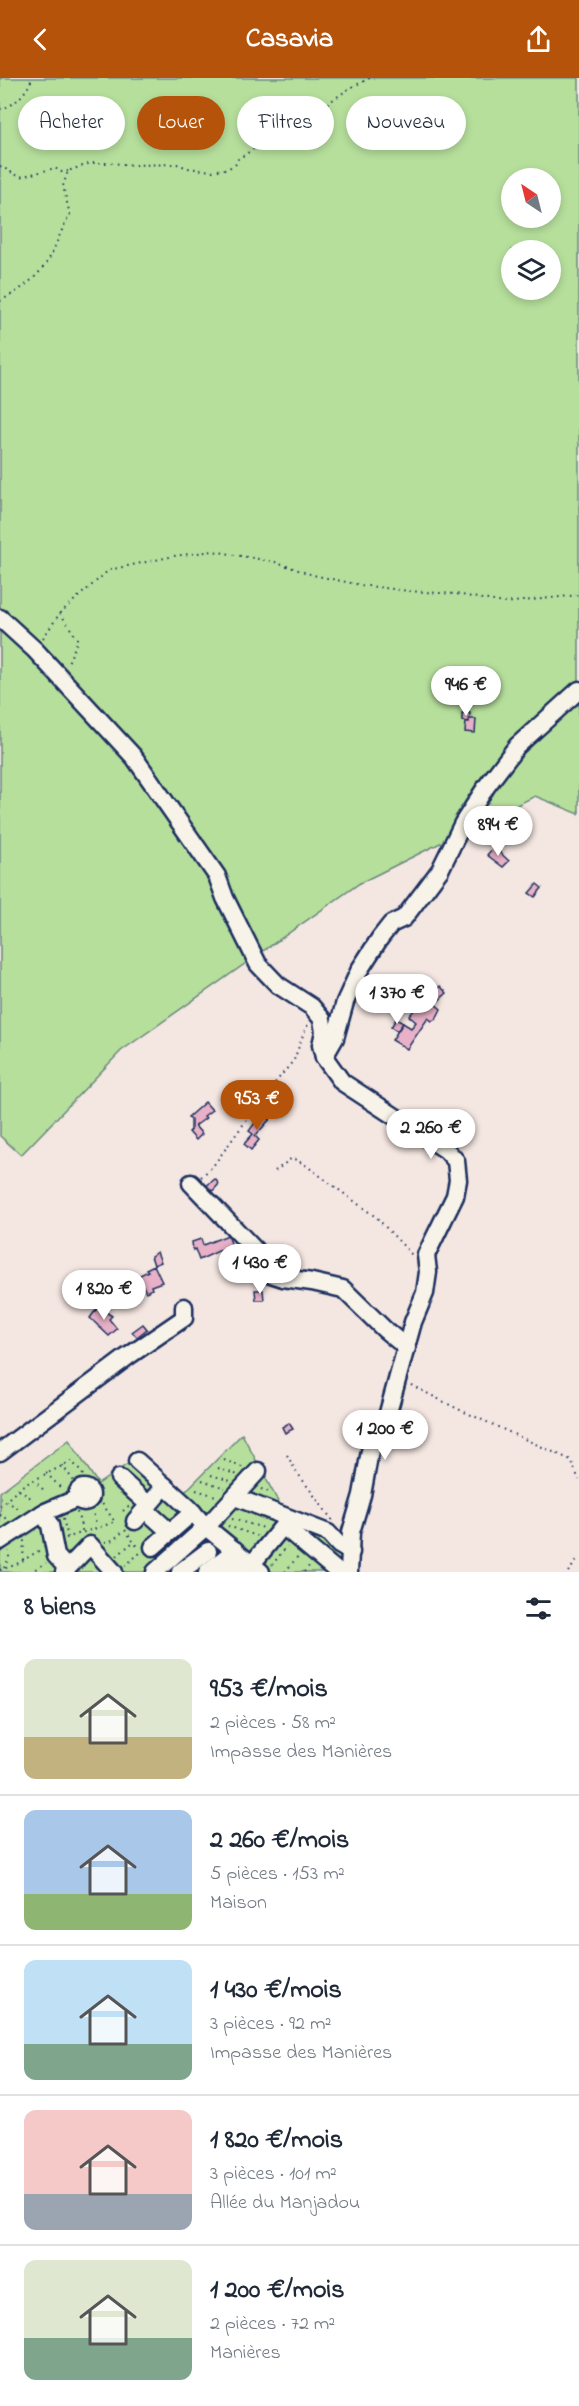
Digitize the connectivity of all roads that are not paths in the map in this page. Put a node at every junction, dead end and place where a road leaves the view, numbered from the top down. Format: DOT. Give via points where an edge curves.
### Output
graph roads {
  1 [pos="0,618"];
  2 [pos="579,690"];
  3 [pos="324,1058"];
  4 [pos="192,1184"];
  5 [pos="184,1307"];
  6 [pos="407,1348"];
  7 [pos="0,1452"];
  8 [pos="137,1461"];
  9 [pos="119,1478"];
  10 [pos="165,1486"];
  11 [pos="86,1494"];
  12 [pos="43,1512"];
  13 [pos="192,1512"];
  14 [pos="144,1513"];
  15 [pos="212,1521"];
  16 [pos="170,1532"];
  17 [pos="0,1541"];
  18 [pos="147,1549"];
  19 [pos="235,1550"];
  20 [pos="208,1551"];
  21 [pos="351,1552"];
  22 [pos="60,1560"];
  23 [pos="185,1570"];
  24 [pos="255,1570"];
  25 [pos="156,1571"];
  26 [pos="114,1572"];
  27 [pos="207,1572"];
  28 [pos="224,1572"];
  29 [pos="338,1572"];
  30 [pos="349,1572"];
  1 -- 3 [label="street" via="134,757 217,876 258,964 278,985 320,1016"];
  2 -- 3 [label="street" via="517,746 463,823 440,870 404,918 392,924 380,938 360,969"];
  3 -- 6 [label="street" via="342,1082 446,1150 456,1161 455,1196 426,1255 425,1293"];
  4 -- 6 [label="street" via="255,1251 268,1273 343,1289"];
  5 -- 7 [label="street" via="184,1318"];
  6 -- 21 [label="street" via="383,1431 370,1451 351,1532"];
  8 -- 10 [label="street"];
  9 -- 14 [label="street"];
  10 -- 13 [label="street"];
  10 -- 14 [label="street"];
  11 -- 12 [label="street"];
  12 -- 17 [label="street"];
  12 -- 22 [label="street"];
  13 -- 15 [label="street"];
  13 -- 16 [label="street"];
  14 -- 16 [label="street"];
  15 -- 19 [label="street"];
  15 -- 21 [label="street" via="245,1486 328,1533"];
  15 -- 25 [label="street"];
  16 -- 18 [label="street"];
  19 -- 24 [label="street"];
  19 -- 27 [label="street"];
  20 -- 23 [label="street"];
  21 -- 30 [label="street"];
  22 -- 26 [label="street" via="90,1545"];
  24 -- 28 [label="street" via="232,1565"];
  24 -- 29 [label="street" via="283,1526"];
}
